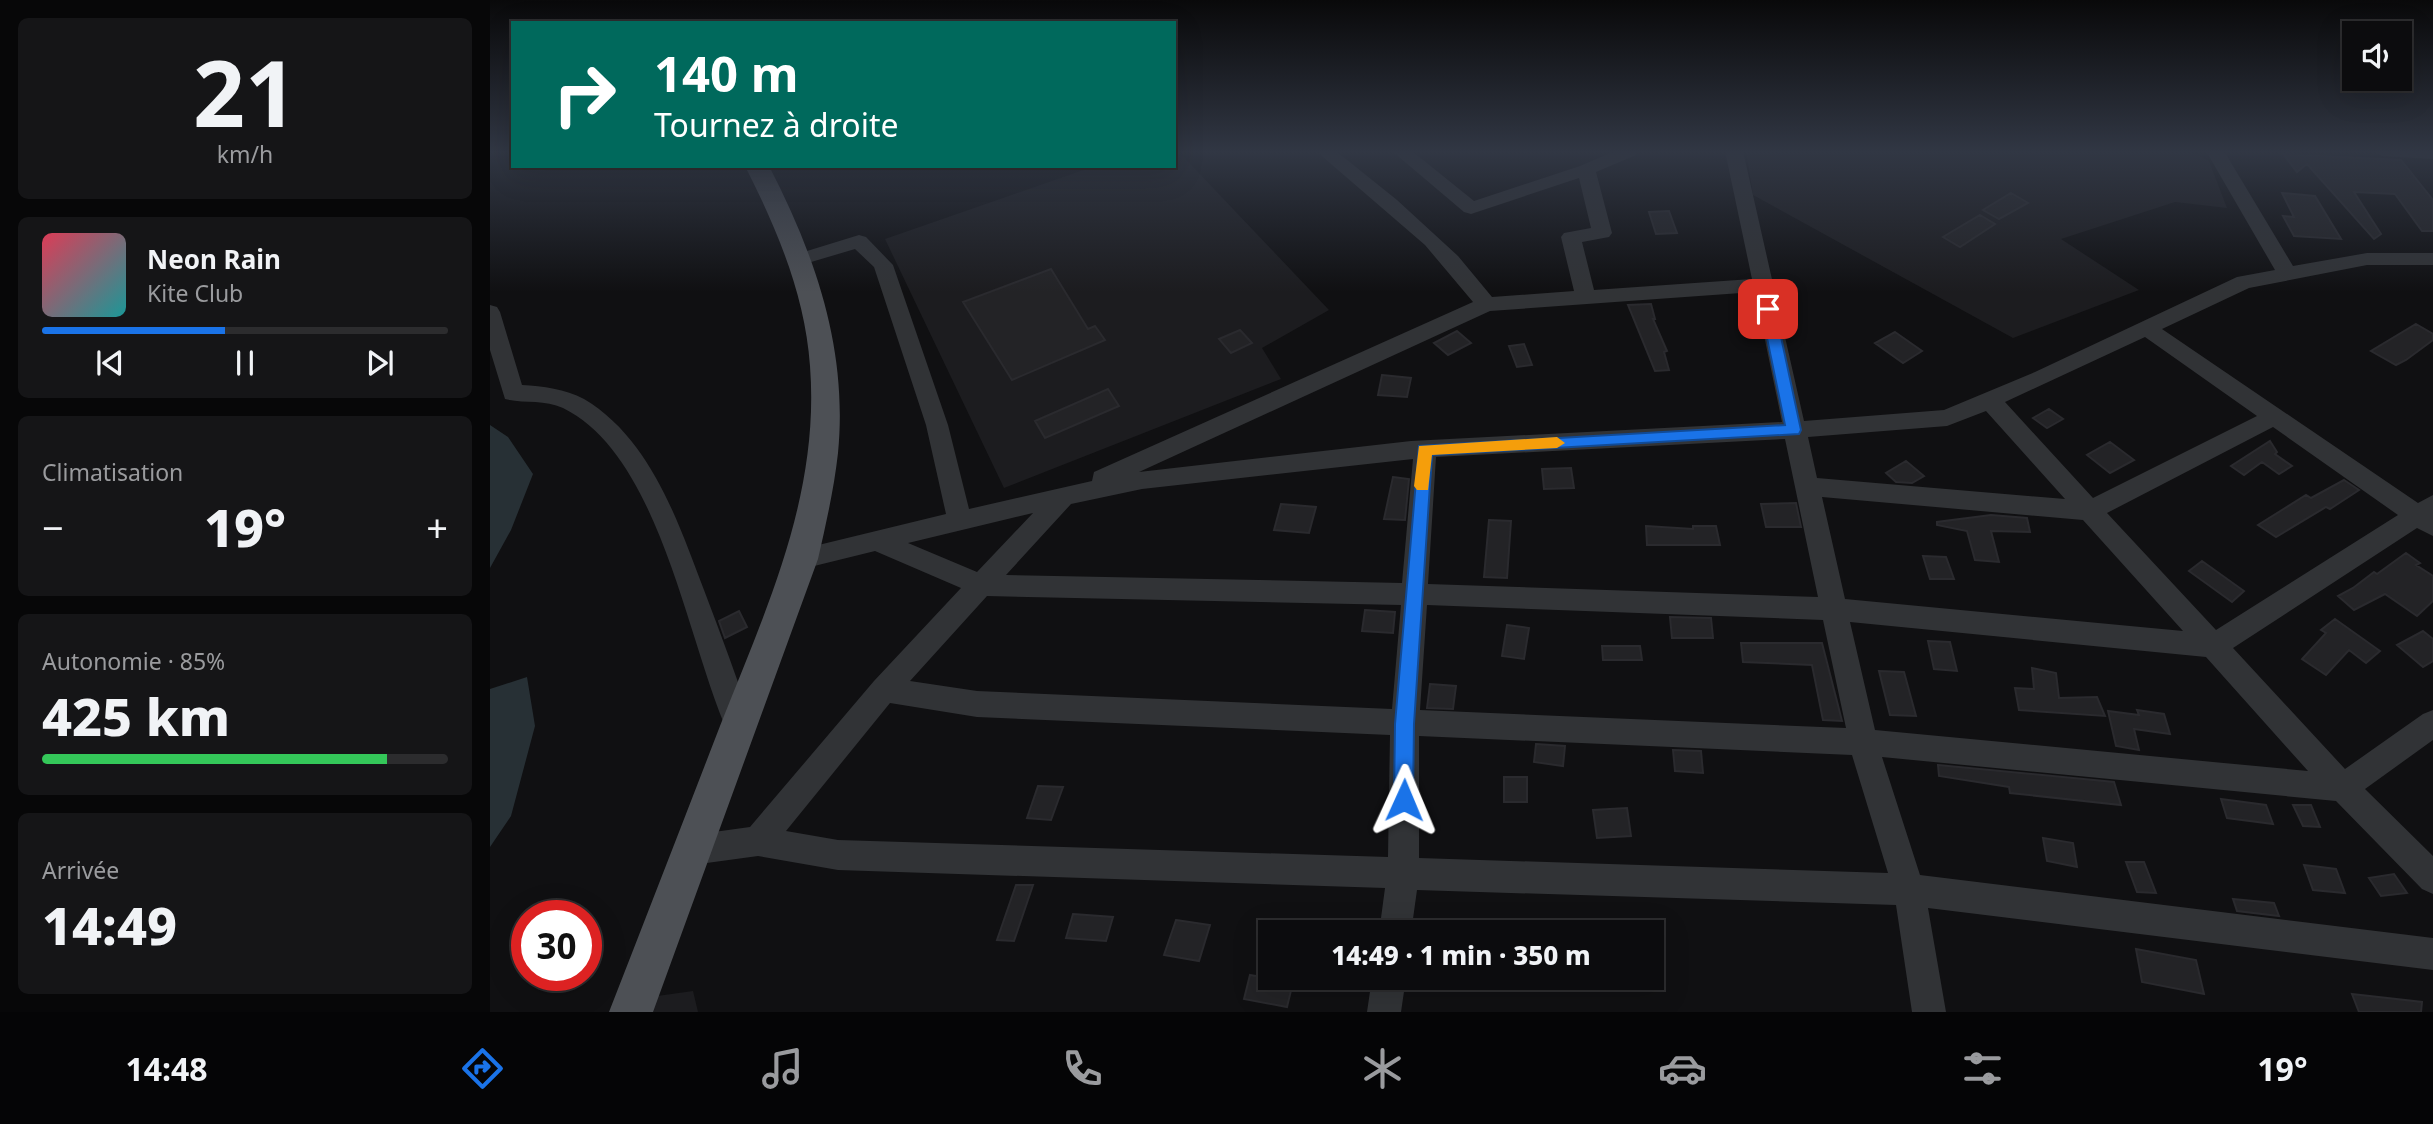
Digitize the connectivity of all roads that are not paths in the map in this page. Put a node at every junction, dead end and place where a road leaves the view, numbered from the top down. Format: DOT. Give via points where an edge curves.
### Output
graph roads {
  1 [pos="775,198"];
  2 [pos="1382,198"];
  3 [pos="1459,198"];
  4 [pos="1501,198"];
  5 [pos="1593,198"];
  6 [pos="1744,198"];
  7 [pos="2243,198"];
  8 [pos="801,259"];
  9 [pos="2433,259"];
  10 [pos="2288,274"];
  11 [pos="1763,285"];
  12 [pos="1585,296"];
  13 [pos="1486,304"];
  14 [pos="490,312"];
  15 [pos="2146,328"];
  16 [pos="1989,400"];
  17 [pos="2274,417"];
  18 [pos="1794,430"];
  19 [pos="1425,450"];
  20 [pos="1807,486"];
  21 [pos="1062,496"];
  22 [pos="2090,511"];
  23 [pos="2428,515"];
  24 [pos="960,521"];
  25 [pos="876,541"];
  26 [pos="802,559"];
  27 [pos="980,585"];
  28 [pos="1414,594"];
  29 [pos="1833,609"];
  30 [pos="2214,646"];
  31 [pos="884,690"];
  32 [pos="2433,723"];
  33 [pos="1405,724"];
  34 [pos="739,726"];
  35 [pos="1863,742"];
  36 [pos="2343,788"];
  37 [pos="758,841"];
  38 [pos="692,850"];
  39 [pos="1403,876"];
  40 [pos="2433,878"];
  41 [pos="1909,890"];
  42 [pos="1397,920"];
  43 [pos="2433,954"];
  44 [pos="1387,990"];
  45 [pos="631,1012"];
  46 [pos="1384,1012"];
  47 [pos="1929,1012"];
  1 -- 8 [label="main road"];
  2 -- 13 [label="street" via="1467,275"];
  3 -- 4 [label="street" via="1471,208"];
  5 -- 12 [label="street" via="1602,233 1572,237"];
  6 -- 11 [label="street"];
  7 -- 10 [label="street"];
  8 -- 24 [label="street" via="859,241 883,265 937,425"];
  8 -- 26 [label="main road" via="820,330 825,377 824,437"];
  9 -- 10 [label="street" via="2367,259"];
  10 -- 15 [label="street" via="2244,282"];
  11 -- 12 [label="street"];
  11 -- 18 [label="street"];
  12 -- 13 [label="street"];
  13 -- 21 [label="street"];
  14 -- 34 [label="street" via="513,393 544,393 579,407 618,440 655,498"];
  15 -- 16 [label="street"];
  15 -- 17 [label="street"];
  16 -- 18 [label="street" via="1947,418"];
  16 -- 22 [label="street"];
  17 -- 22 [label="street"];
  17 -- 23 [label="street"];
  18 -- 19 [label="street"];
  18 -- 20 [label="street"];
  19 -- 21 [label="street" via="1142,480"];
  19 -- 28 [label="street"];
  20 -- 22 [label="street"];
  20 -- 29 [label="street"];
  21 -- 24 [label="street"];
  21 -- 27 [label="street"];
  22 -- 30 [label="street"];
  23 -- 30 [label="street"];
  24 -- 25 [label="street"];
  25 -- 26 [label="street"];
  25 -- 27 [label="street"];
  26 -- 34 [label="main road"];
  27 -- 28 [label="street"];
  27 -- 31 [label="street"];
  28 -- 29 [label="street"];
  28 -- 33 [label="street"];
  29 -- 30 [label="street"];
  29 -- 35 [label="street"];
  30 -- 36 [label="street"];
  31 -- 33 [label="street" via="977,704"];
  31 -- 37 [label="street"];
  32 -- 36 [label="street"];
  33 -- 35 [label="street"];
  33 -- 39 [label="street"];
  34 -- 38 [label="main road"];
  35 -- 36 [label="street"];
  35 -- 41 [label="street"];
  36 -- 40 [label="street"];
  37 -- 38 [label="street"];
  37 -- 39 [label="street" via="838,855"];
  38 -- 45 [label="main road"];
  39 -- 41 [label="street"];
  39 -- 42 [label="street"];
  41 -- 43 [label="street"];
  41 -- 47 [label="street"];
  44 -- 46 [label="street"];
}
